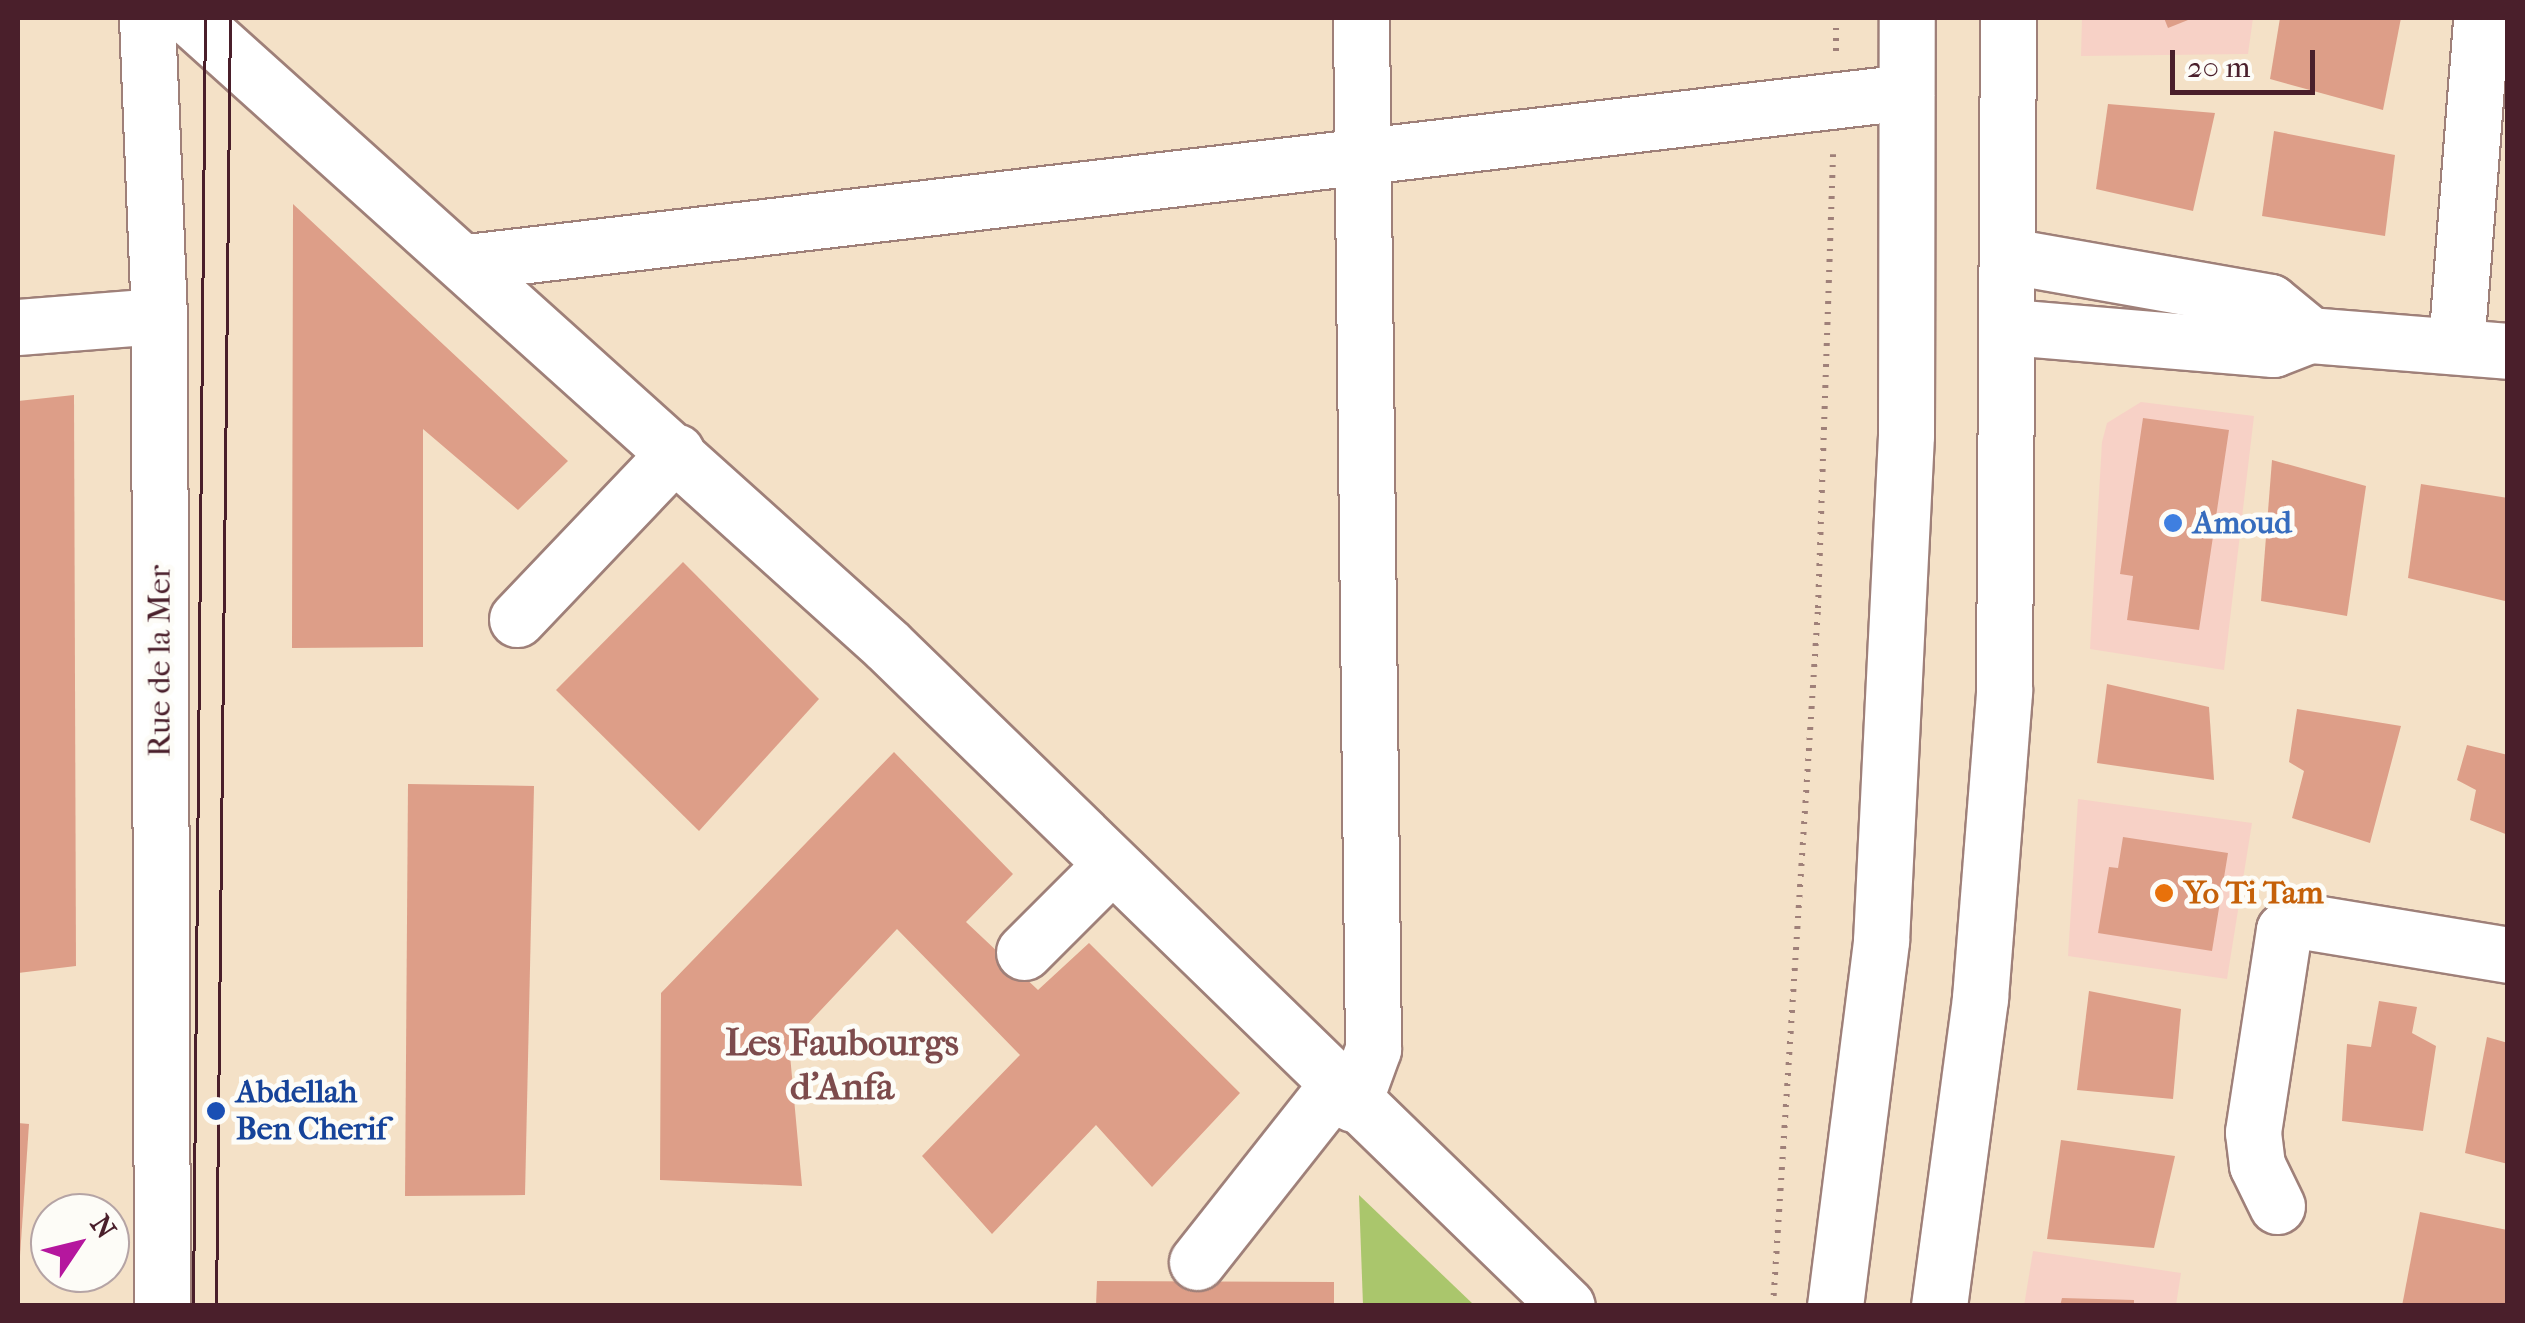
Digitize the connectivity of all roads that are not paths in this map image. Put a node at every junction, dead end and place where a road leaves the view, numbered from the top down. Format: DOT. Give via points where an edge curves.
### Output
graph roads {
  1 [pos="147,18"];
  2 [pos="190,18"];
  3 [pos="1361,18"];
  4 [pos="1907,18"];
  5 [pos="2008,18"];
  6 [pos="2480,18"];
  7 [pos="1906,92"];
  8 [pos="1363,156"];
  9 [pos="2010,256"];
  10 [pos="468,262"];
  11 [pos="159,316"];
  12 [pos="18,327"];
  13 [pos="2010,327"];
  14 [pos="2310,334"];
  15 [pos="2482,348"];
  16 [pos="676,452"];
  17 [pos="517,619"];
  18 [pos="1111,866"];
  19 [pos="1024,952"];
  20 [pos="2508,955"];
  21 [pos="1344,1095"];
  22 [pos="2277,1206"];
  23 [pos="1197,1262"];
  24 [pos="162,1306"];
  25 [pos="1567,1306"];
  26 [pos="1835,1306"];
  27 [pos="1939,1306"];
  1 -- 11 [label="street, Rue de la Mer"];
  2 -- 10 [label="street"];
  3 -- 8 [label="street"];
  4 -- 7 [label="street"];
  5 -- 9 [label="street"];
  6 -- 15 [label="street"];
  7 -- 8 [label="street"];
  7 -- 26 [label="street" via="1906,435 1882,922"];
  8 -- 10 [label="street"];
  8 -- 21 [label="street" via="1373,1048"];
  9 -- 13 [label="street"];
  9 -- 14 [label="street" via="2270,302"];
  10 -- 16 [label="street"];
  11 -- 12 [label="street"];
  11 -- 24 [label="street, Rue de la Mer"];
  13 -- 14 [label="street" via="2272,349"];
  13 -- 27 [label="street" via="1998,784 1980,998"];
  14 -- 15 [label="street"];
  16 -- 17 [label="street"];
  16 -- 18 [label="street"];
  18 -- 19 [label="street"];
  18 -- 21 [label="street"];
  20 -- 22 [label="street" via="2303,922 2284,930 2253,1132 2257,1165"];
  21 -- 23 [label="street"];
  21 -- 25 [label="street"];
}
